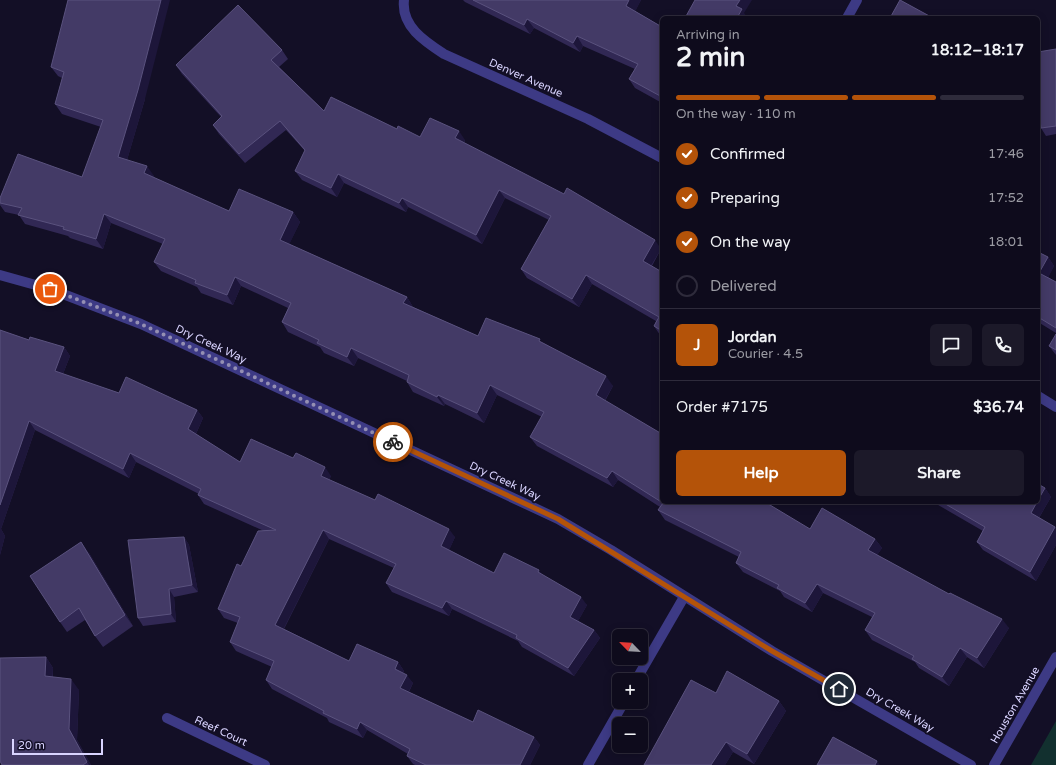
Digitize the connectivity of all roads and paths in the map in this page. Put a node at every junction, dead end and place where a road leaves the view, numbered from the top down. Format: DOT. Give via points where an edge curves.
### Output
graph roads {
  1 [pos="404,0"];
  2 [pos="857,0"];
  3 [pos="848,16"];
  4 [pos="660,157"];
  5 [pos="0,275"];
  6 [pos="1040,397"];
  7 [pos="1056,407"];
  8 [pos="684,596"];
  9 [pos="1056,657"];
  10 [pos="640,673"];
  11 [pos="620,709"];
  12 [pos="167,718"];
  13 [pos="266,765"];
  14 [pos="588,765"];
  15 [pos="971,765"];
  16 [pos="994,765"];
  1 -- 4 [label="street, Denver Avenue" via="409,26 444,54 588,119"];
  2 -- 3 [label="street"];
  5 -- 8 [label="street, Dry Creek Way" via="50,289 141,324 551,516"];
  6 -- 7 [label="street"];
  8 -- 10 [label="street"];
  8 -- 15 [label="street, Dry Creek Way" via="772,651"];
  9 -- 16 [label="street, Houston Avenue"];
  11 -- 14 [label="street"];
  12 -- 13 [label="street, Reef Court"];
}
